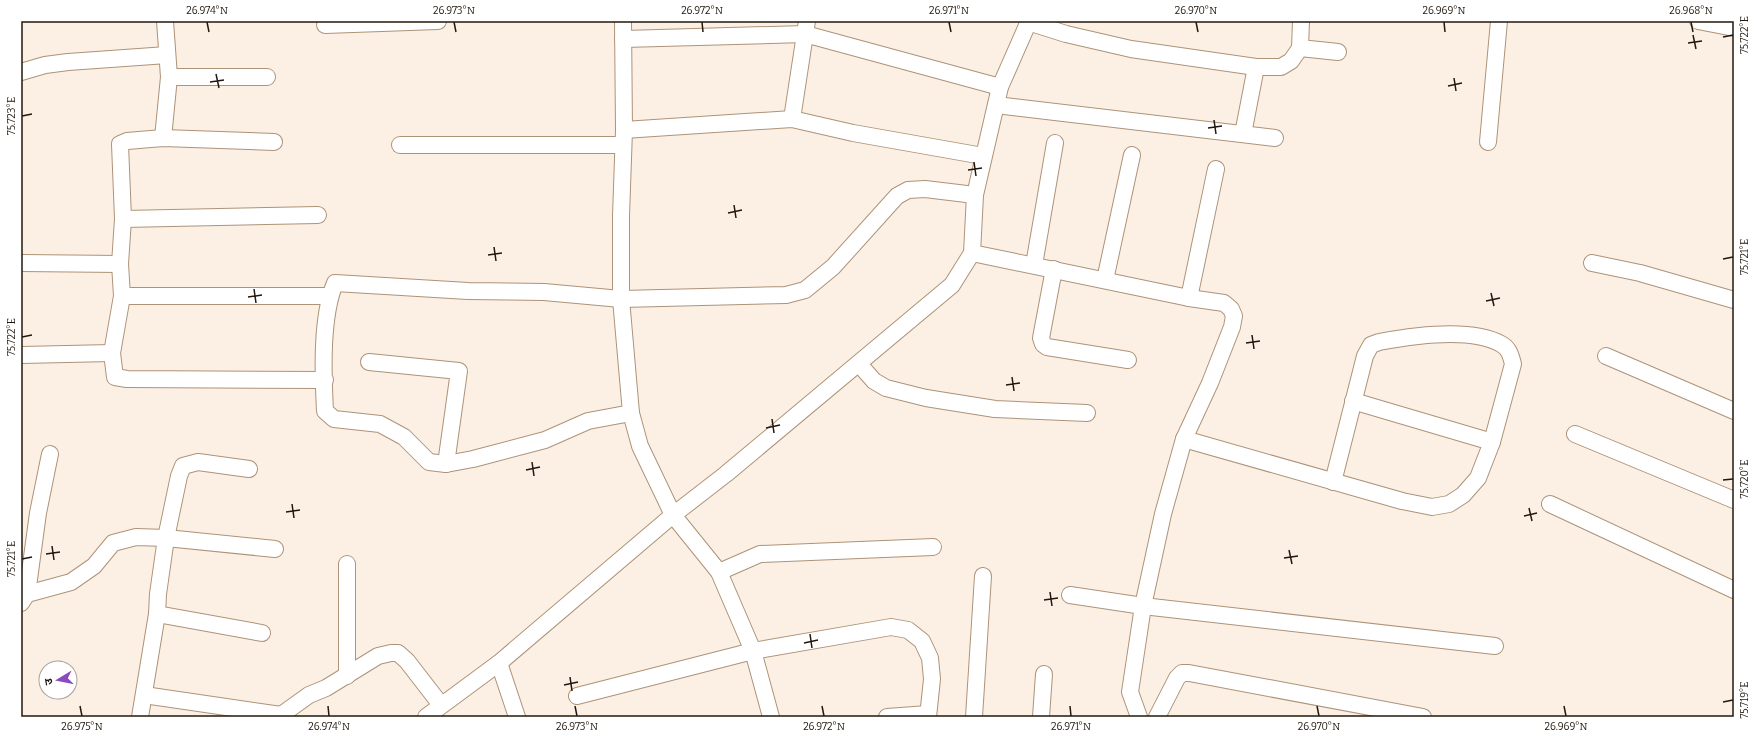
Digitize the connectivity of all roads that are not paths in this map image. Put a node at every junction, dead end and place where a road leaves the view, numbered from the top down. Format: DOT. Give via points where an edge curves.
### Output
graph roads {
  1 [pos="165,21"];
  2 [pos="438,21"];
  3 [pos="623,21"];
  4 [pos="1301,21"];
  5 [pos="1499,21"];
  6 [pos="1698,21"];
  7 [pos="1028,22"];
  8 [pos="325,26"];
  9 [pos="806,27"];
  10 [pos="1734,28"];
  11 [pos="623,39"];
  12 [pos="1300,48"];
  13 [pos="1338,52"];
  14 [pos="167,55"];
  15 [pos="1256,67"];
  16 [pos="21,69"];
  17 [pos="169,77"];
  18 [pos="267,77"];
  19 [pos="1000,87"];
  20 [pos="996,105"];
  21 [pos="792,119"];
  22 [pos="1243,134"];
  23 [pos="163,138"];
  24 [pos="623,138"];
  25 [pos="1275,138"];
  26 [pos="274,142"];
  27 [pos="1488,142"];
  28 [pos="1055,144"];
  29 [pos="400,145"];
  30 [pos="1132,155"];
  31 [pos="984,156"];
  32 [pos="1216,169"];
  33 [pos="975,195"];
  34 [pos="318,215"];
  35 [pos="123,219"];
  36 [pos="972,253"];
  37 [pos="21,262"];
  38 [pos="1592,263"];
  39 [pos="120,264"];
  40 [pos="1034,265"];
  41 [pos="1054,269"];
  42 [pos="1105,280"];
  43 [pos="122,296"];
  44 [pos="330,296"];
  45 [pos="1189,298"];
  46 [pos="621,299"];
  47 [pos="1734,300"];
  48 [pos="112,353"];
  49 [pos="21,354"];
  50 [pos="1606,356"];
  51 [pos="1128,360"];
  52 [pos="369,362"];
  53 [pos="859,364"];
  54 [pos="325,380"];
  55 [pos="1353,401"];
  56 [pos="1734,411"];
  57 [pos="631,413"];
  58 [pos="1087,413"];
  59 [pos="1574,434"];
  60 [pos="1184,439"];
  61 [pos="1492,442"];
  62 [pos="50,454"];
  63 [pos="446,464"];
  64 [pos="249,469"];
  65 [pos="1333,482"];
  66 [pos="1734,500"];
  67 [pos="1550,504"];
  68 [pos="673,515"];
  69 [pos="28,526"];
  70 [pos="166,538"];
  71 [pos="934,547"];
  72 [pos="275,549"];
  73 [pos="347,564"];
  74 [pos="719,572"];
  75 [pos="983,576"];
  76 [pos="1734,590"];
  77 [pos="1070,595"];
  78 [pos="24,599"];
  79 [pos="1144,606"];
  80 [pos="158,614"];
  81 [pos="262,633"];
  82 [pos="1495,646"];
  83 [pos="753,651"];
  84 [pos="499,663"];
  85 [pos="1044,674"];
  86 [pos="347,676"];
  87 [pos="144,695"];
  88 [pos="577,696"];
  89 [pos="441,705"];
  90 [pos="282,716"];
  91 [pos="928,716"];
  92 [pos="140,717"];
  93 [pos="426,717"];
  94 [pos="517,717"];
  95 [pos="771,717"];
  96 [pos="887,717"];
  97 [pos="974,717"];
  98 [pos="1041,717"];
  99 [pos="1139,717"];
  100 [pos="1157,717"];
  101 [pos="1423,717"];
  1 -- 14 [label="street"];
  2 -- 8 [label="street"];
  3 -- 11 [label="street"];
  4 -- 12 [label="street"];
  5 -- 27 [label="street"];
  6 -- 10 [label="street"];
  7 -- 15 [label="street" via="1131,49"];
  7 -- 19 [label="street"];
  9 -- 11 [label="street"];
  9 -- 19 [label="street"];
  9 -- 21 [label="street"];
  11 -- 24 [label="street"];
  12 -- 13 [label="street"];
  12 -- 15 [label="street" via="1291,61 1281,67"];
  14 -- 16 [label="street" via="68,62"];
  14 -- 17 [label="street"];
  15 -- 22 [label="street"];
  17 -- 18 [label="street"];
  17 -- 23 [label="street"];
  19 -- 20 [label="street"];
  20 -- 22 [label="street"];
  20 -- 31 [label="street"];
  21 -- 24 [label="street"];
  21 -- 31 [label="street" via="853,133"];
  22 -- 25 [label="street"];
  23 -- 26 [label="street"];
  23 -- 35 [label="street" via="120,144"];
  24 -- 29 [label="street"];
  24 -- 46 [label="street"];
  28 -- 40 [label="street"];
  30 -- 42 [label="street"];
  31 -- 33 [label="street"];
  32 -- 45 [label="street"];
  33 -- 36 [label="street"];
  33 -- 46 [label="street" via="925,189 908,190 896,196 833,267 805,290 786,296"];
  34 -- 35 [label="street"];
  35 -- 39 [label="street"];
  36 -- 40 [label="street"];
  36 -- 53 [label="street" via="952,285"];
  37 -- 39 [label="street"];
  38 -- 47 [label="street" via="1640,273"];
  39 -- 43 [label="street"];
  40 -- 41 [label="street"];
  41 -- 42 [label="street"];
  41 -- 51 [label="street" via="1041,338 1043,344 1047,347"];
  42 -- 45 [label="street"];
  43 -- 44 [label="street"];
  43 -- 48 [label="street"];
  44 -- 46 [label="street" via="335,282 468,291 544,292"];
  44 -- 54 [label="street" via="325,340"];
  45 -- 60 [label="street" via="1224,303 1234,316 1210,383"];
  46 -- 57 [label="street"];
  48 -- 49 [label="street"];
  48 -- 54 [label="street" via="115,377 127,379"];
  50 -- 56 [label="street"];
  52 -- 63 [label="street" via="459,371"];
  53 -- 58 [label="street" via="874,381 886,388 926,398 995,408"];
  53 -- 68 [label="street"];
  54 -- 63 [label="street" via="325,411 334,419 380,424 404,437 429,462"];
  55 -- 61 [label="street"];
  55 -- 61 [label="street" via="1365,356 1371,345 1394,339 1435,335 1482,336 1502,344 1511,354 1513,364"];
  55 -- 65 [label="street"];
  57 -- 63 [label="street" via="588,421 545,440"];
  57 -- 68 [label="street" via="640,446"];
  59 -- 66 [label="street"];
  60 -- 65 [label="street"];
  60 -- 79 [label="street" via="1163,514"];
  61 -- 65 [label="street" via="1478,478 1463,495 1449,504 1432,507"];
  62 -- 69 [label="street"];
  64 -- 70 [label="street" via="198,462 183,466"];
  67 -- 76 [label="street"];
  68 -- 74 [label="street"];
  68 -- 84 [label="street"];
  69 -- 78 [label="street"];
  70 -- 72 [label="street"];
  70 -- 78 [label="street" via="136,537 113,543 94,566 71,582"];
  70 -- 80 [label="street" via="158,594"];
  71 -- 74 [label="street" via="760,554"];
  73 -- 86 [label="street"];
  74 -- 83 [label="street"];
  75 -- 97 [label="street"];
  77 -- 79 [label="street"];
  79 -- 82 [label="street"];
  79 -- 99 [label="street" via="1130,692"];
  80 -- 81 [label="street"];
  80 -- 87 [label="street"];
  83 -- 88 [label="street"];
  83 -- 91 [label="street" via="891,627 908,630 922,641 930,658 932,679"];
  83 -- 95 [label="street"];
  84 -- 89 [label="street"];
  84 -- 94 [label="street"];
  85 -- 98 [label="street"];
  86 -- 89 [label="street" via="378,656 398,653"];
  86 -- 90 [label="street" via="309,695"];
  87 -- 90 [label="street"];
  87 -- 92 [label="street"];
  89 -- 93 [label="street"];
  91 -- 96 [label="street"];
  100 -- 101 [label="street" via="1177,678 1182,673 1189,673"];
}
